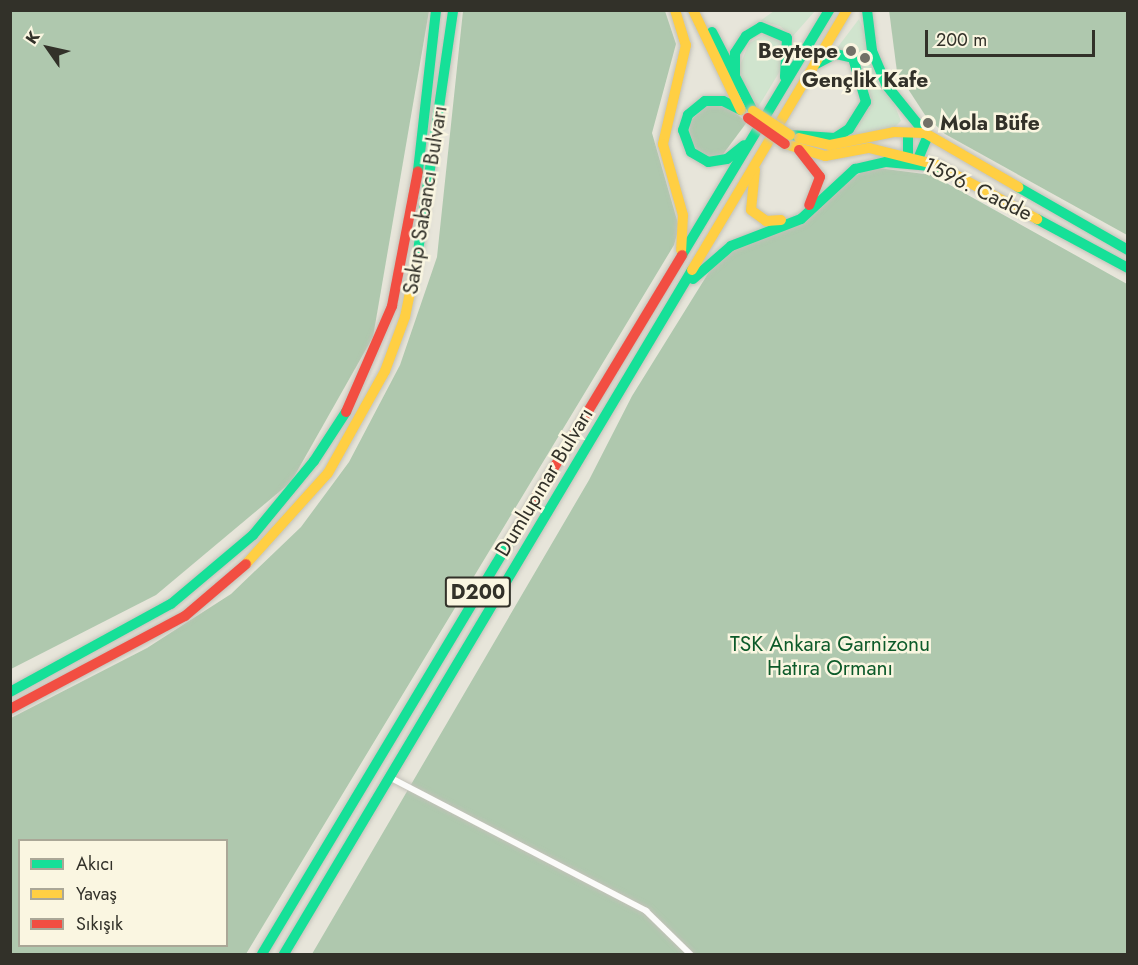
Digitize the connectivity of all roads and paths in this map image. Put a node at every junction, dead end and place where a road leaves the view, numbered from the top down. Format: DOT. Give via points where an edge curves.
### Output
graph roads {
  1 [pos="436,10"];
  2 [pos="453,10"];
  3 [pos="675,10"];
  4 [pos="693,10"];
  5 [pos="701,10"];
  6 [pos="829,10"];
  7 [pos="847,10"];
  8 [pos="867,10"];
  9 [pos="815,64"];
  10 [pos="735,85"];
  11 [pos="783,87"];
  12 [pos="747,113"];
  13 [pos="908,133"];
  14 [pos="926,134"];
  15 [pos="753,136"];
  16 [pos="787,140"];
  17 [pos="799,150"];
  18 [pos="913,158"];
  19 [pos="757,159"];
  20 [pos="941,167"];
  21 [pos="1128,250"];
  22 [pos="680,257"];
  23 [pos="1128,268"];
  24 [pos="673,303"];
  25 [pos="10,692"];
  26 [pos="10,709"];
  27 [pos="391,778"];
  28 [pos="262,954"];
  29 [pos="284,954"];
  30 [pos="690,954"];
  1 -- 25 [label="main road, Sakıp Sabancı Bulvarı" via="404,255 372,359 340,421 291,495 214,569 140,624"];
  2 -- 26 [label="main road, Sakıp Sabancı Bulvarı" via="427,210 405,317 385,371 328,473 266,547 185,616"];
  3 -- 22 [label="main road" via="686,45 663,144 683,215"];
  4 -- 12 [label="main road"];
  5 -- 10 [label="main road"];
  6 -- 11 [label="main road, Dumlupınar Bulvarı / D200"];
  7 -- 9 [label="main road, Dumlupınar Bulvarı / D200"];
  8 -- 14 [label="main road" via="872,51 887,86"];
  9 -- 16 [label="main road" via="835,54 853,58 866,102 849,129 835,138"];
  9 -- 19 [label="main road, Dumlupınar Bulvarı / D200"];
  10 -- 11 [label="main road" via="735,53 741,41 751,31 769,27 780,31 790,46"];
  10 -- 12 [label="main road"];
  11 -- 15 [label="main road, Dumlupınar Bulvarı / D200"];
  12 -- 15 [label="main road" via="723,101 699,105 685,122 687,145 703,160 717,162"];
  12 -- 16 [label="main road, bridge"];
  13 -- 14 [label="main road, 1596. Cadde"];
  13 -- 16 [label="main road, 1596. Cadde" via="825,145"];
  13 -- 18 [label="main road"];
  14 -- 18 [label="main road"];
  14 -- 21 [label="main road, 1596. Cadde"];
  15 -- 22 [label="main road, Dumlupınar Bulvarı / D200"];
  16 -- 17 [label="main road, 1596. Cadde"];
  17 -- 18 [label="main road, 1596. Cadde" via="830,157 868,148"];
  17 -- 19 [label="main road" via="817,169 817,194 801,212 775,223 751,210"];
  18 -- 20 [label="main road, 1596. Cadde"];
  19 -- 24 [label="main road, Dumlupınar Bulvarı / D200"];
  20 -- 23 [label="main road, 1596. Cadde"];
  20 -- 24 [label="main road" via="886,162 855,169 801,219 718,254"];
  22 -- 28 [label="main road, Dumlupınar Bulvarı / D200"];
  24 -- 27 [label="main road, Dumlupınar Bulvarı / D200"];
  27 -- 29 [label="main road, Dumlupınar Bulvarı / D200"];
  27 -- 30 [label="street" via="646,911"];
}
